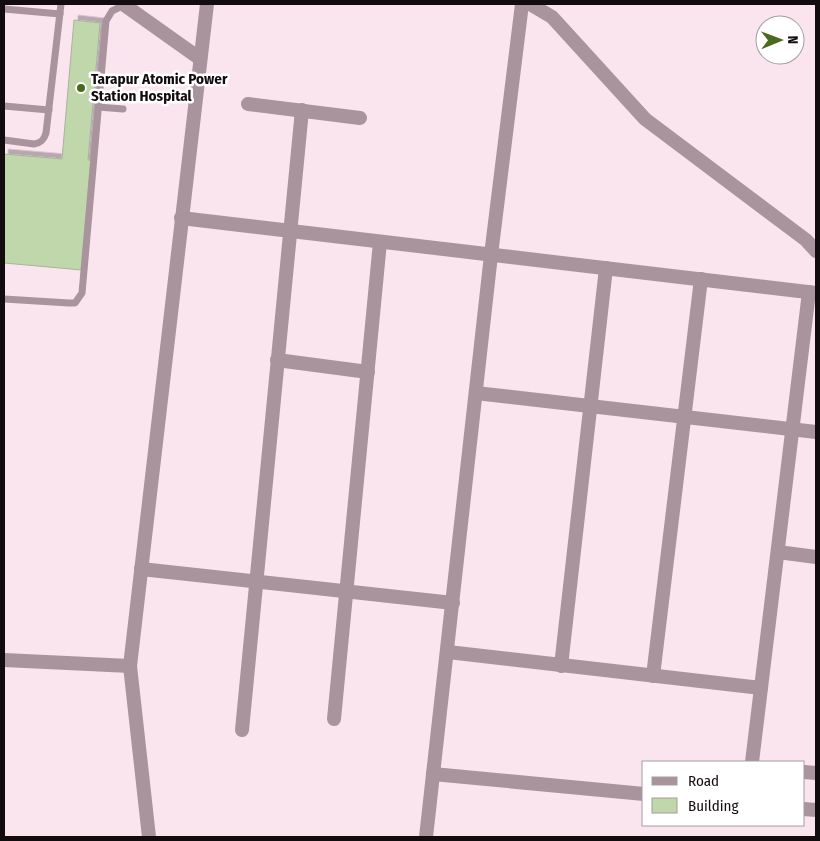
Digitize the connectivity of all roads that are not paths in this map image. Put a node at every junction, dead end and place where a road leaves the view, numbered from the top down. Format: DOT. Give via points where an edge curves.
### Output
graph roads {
  1 [pos="61,4"];
  2 [pos="206,4"];
  3 [pos="522,4"];
  4 [pos="530,4"];
  5 [pos="128,5"];
  6 [pos="4,10"];
  7 [pos="60,14"];
  8 [pos="199,58"];
  9 [pos="248,104"];
  10 [pos="4,106"];
  11 [pos="98,107"];
  12 [pos="122,109"];
  13 [pos="49,110"];
  14 [pos="302,110"];
  15 [pos="360,118"];
  16 [pos="4,140"];
  17 [pos="181,218"];
  18 [pos="290,231"];
  19 [pos="380,242"];
  20 [pos="816,251"];
  21 [pos="491,255"];
  22 [pos="606,268"];
  23 [pos="701,279"];
  24 [pos="813,292"];
  25 [pos="4,300"];
  26 [pos="277,360"];
  27 [pos="368,372"];
  28 [pos="476,393"];
  29 [pos="590,406"];
  30 [pos="685,417"];
  31 [pos="792,430"];
  32 [pos="816,432"];
  33 [pos="778,552"];
  34 [pos="816,557"];
  35 [pos="141,569"];
  36 [pos="256,581"];
  37 [pos="347,591"];
  38 [pos="453,603"];
  39 [pos="448,652"];
  40 [pos="4,660"];
  41 [pos="130,666"];
  42 [pos="561,666"];
  43 [pos="653,676"];
  44 [pos="761,688"];
  45 [pos="334,720"];
  46 [pos="242,730"];
  47 [pos="752,761"];
  48 [pos="434,774"];
  49 [pos="642,794"];
  50 [pos="149,837"];
  51 [pos="426,837"];
  1 -- 7 [label="lane"];
  2 -- 8 [label="street"];
  3 -- 21 [label="street"];
  4 -- 20 [label="street" via="552,17 645,119 806,240"];
  5 -- 8 [label="street"];
  5 -- 11 [label="lane" via="112,11 106,21"];
  6 -- 7 [label="lane"];
  7 -- 13 [label="lane"];
  8 -- 17 [label="street"];
  9 -- 14 [label="street"];
  10 -- 13 [label="lane"];
  11 -- 12 [label="lane"];
  11 -- 25 [label="lane" via="82,293 75,302 69,303"];
  13 -- 16 [label="lane" via="42,142"];
  14 -- 15 [label="street"];
  14 -- 18 [label="street"];
  17 -- 18 [label="street"];
  17 -- 35 [label="street"];
  18 -- 19 [label="street"];
  18 -- 26 [label="street"];
  19 -- 21 [label="street"];
  19 -- 27 [label="street"];
  21 -- 22 [label="street"];
  21 -- 28 [label="street"];
  22 -- 23 [label="street"];
  22 -- 29 [label="street"];
  23 -- 24 [label="street"];
  23 -- 30 [label="street"];
  24 -- 31 [label="street"];
  26 -- 27 [label="street"];
  26 -- 36 [label="street"];
  27 -- 37 [label="street"];
  28 -- 29 [label="street"];
  28 -- 38 [label="street"];
  29 -- 30 [label="street"];
  29 -- 42 [label="street"];
  30 -- 31 [label="street"];
  30 -- 43 [label="street"];
  31 -- 32 [label="street"];
  31 -- 33 [label="street"];
  33 -- 34 [label="street"];
  33 -- 44 [label="street"];
  35 -- 36 [label="street"];
  35 -- 41 [label="street"];
  36 -- 37 [label="street"];
  36 -- 46 [label="street"];
  37 -- 38 [label="street"];
  37 -- 45 [label="street"];
  38 -- 39 [label="street"];
  39 -- 42 [label="street"];
  39 -- 48 [label="street"];
  40 -- 41 [label="street"];
  41 -- 50 [label="street"];
  42 -- 43 [label="street"];
  43 -- 44 [label="street"];
  44 -- 47 [label="street"];
  48 -- 49 [label="street"];
  48 -- 51 [label="street"];
}
